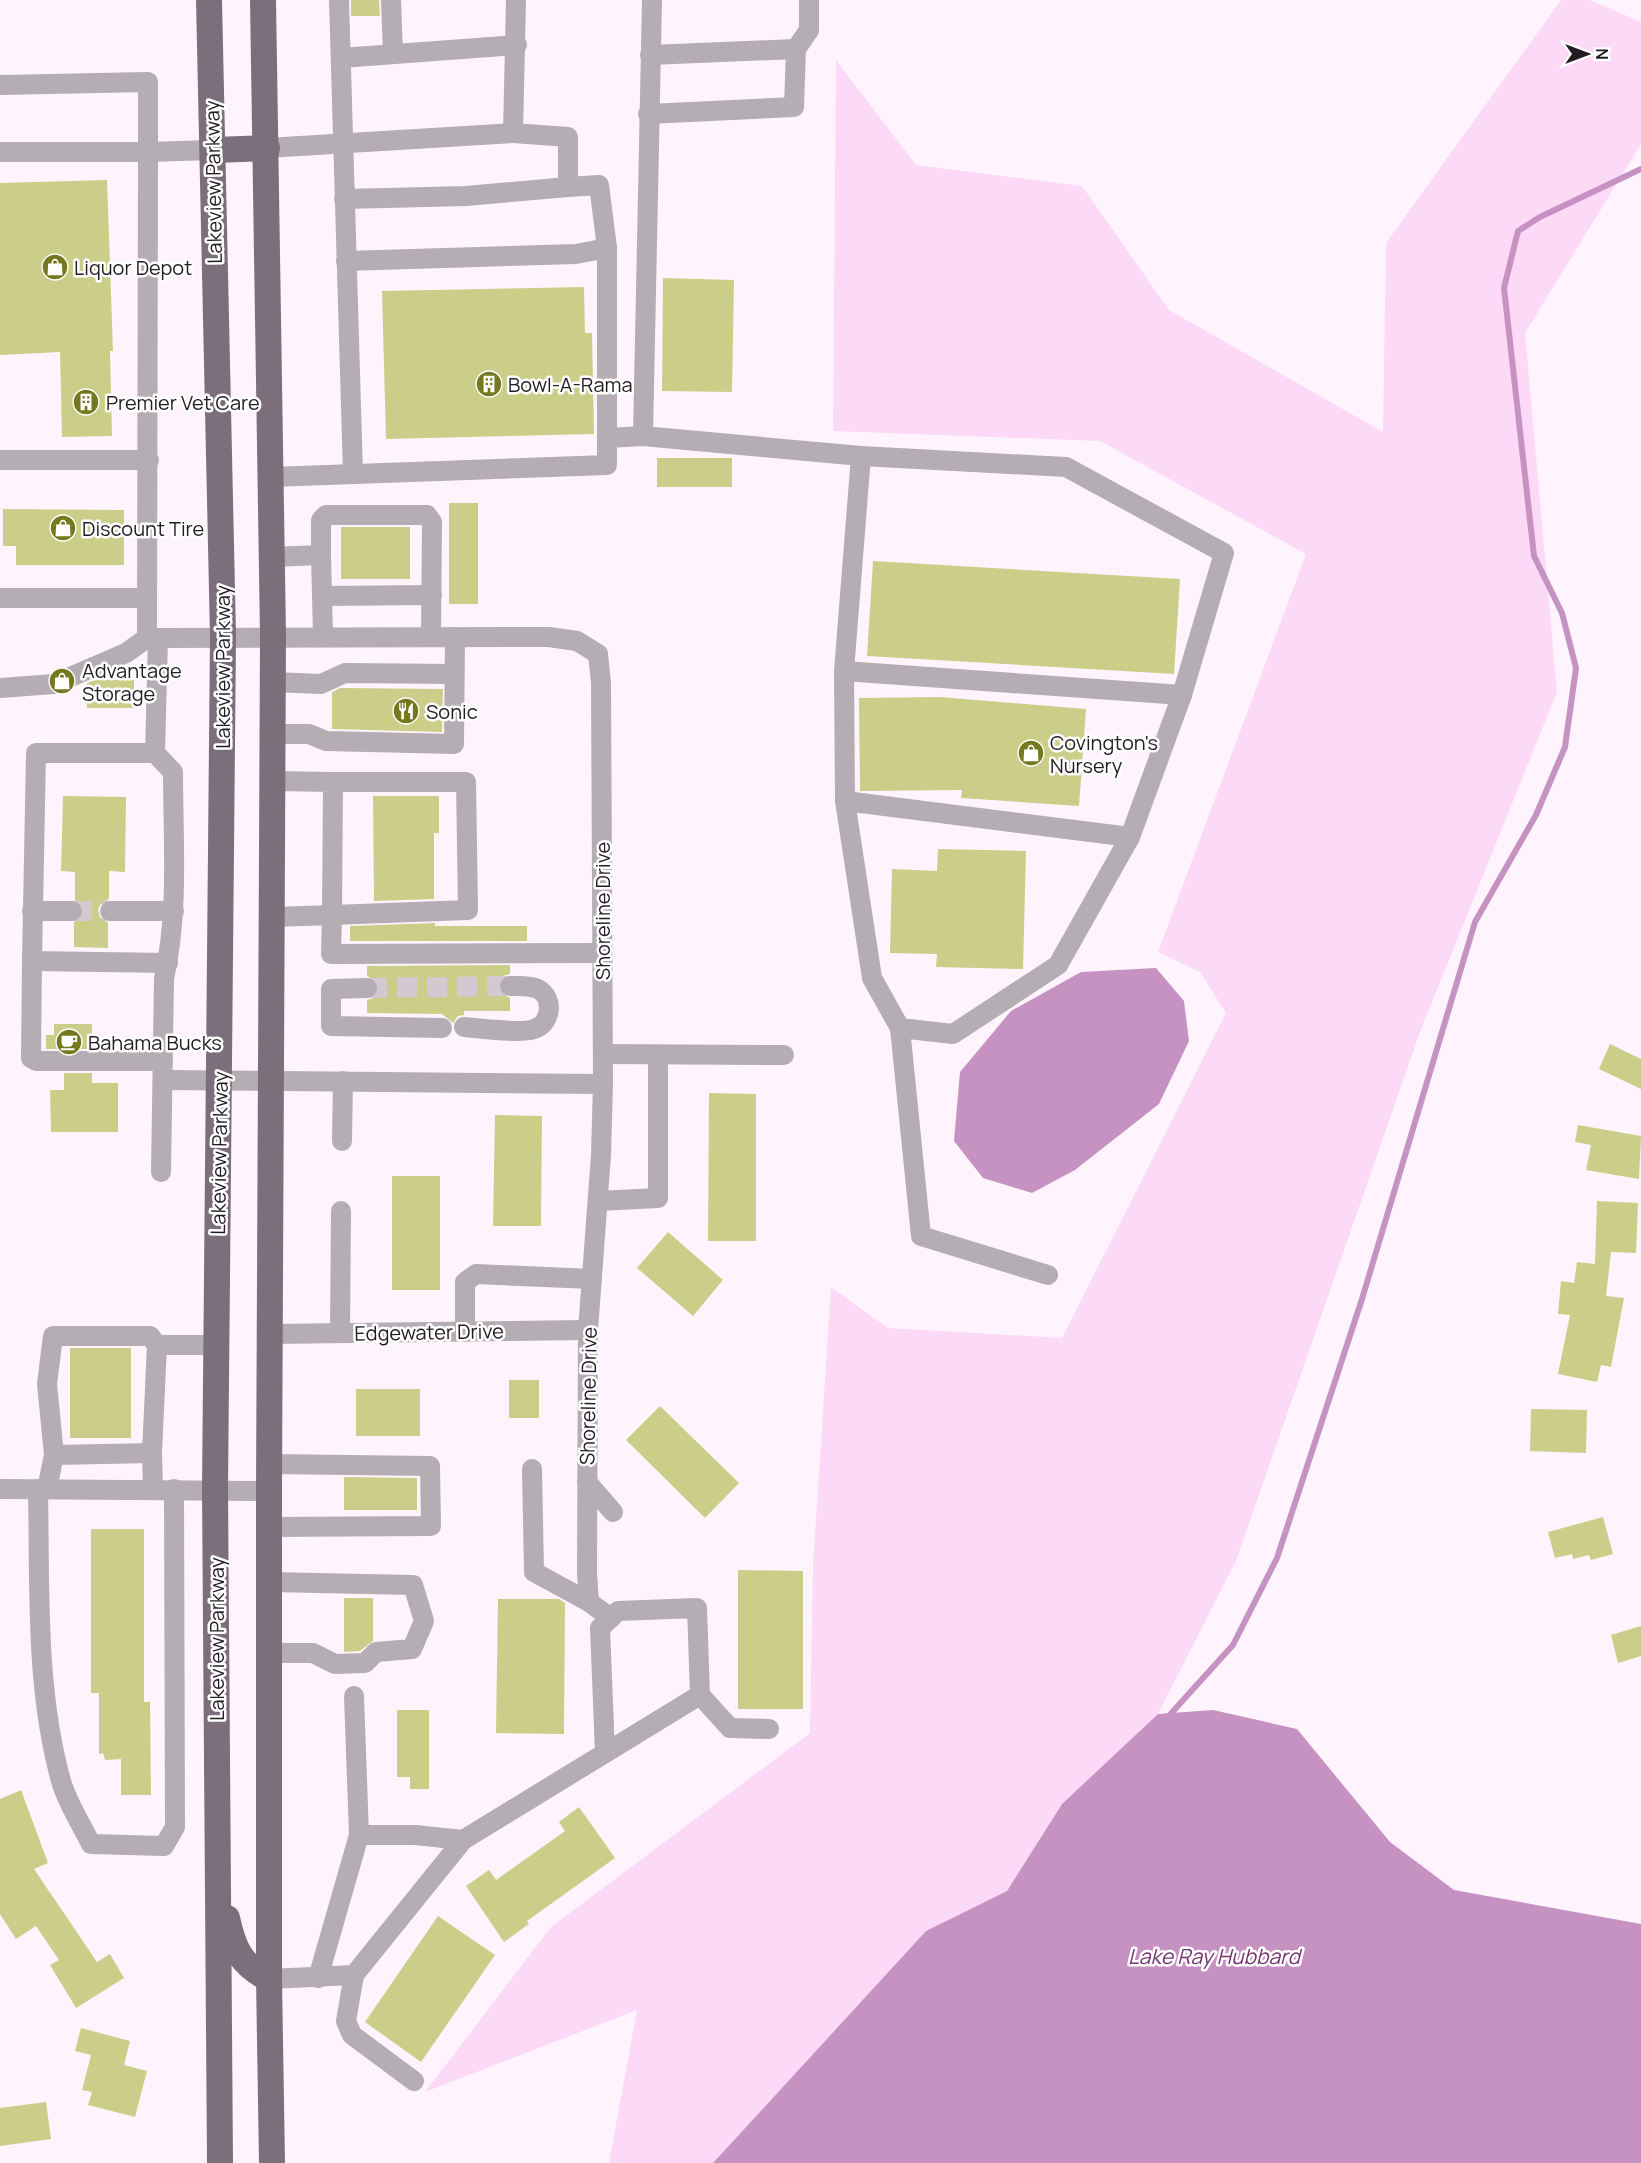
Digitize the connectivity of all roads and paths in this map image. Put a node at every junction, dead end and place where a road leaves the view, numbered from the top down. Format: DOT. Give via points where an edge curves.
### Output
graph roads {
  1 [pos="209,0"];
  2 [pos="263,0"];
  3 [pos="339,0"];
  4 [pos="391,0"];
  5 [pos="516,0"];
  6 [pos="652,0"];
  7 [pos="809,0"];
  8 [pos="517,45"];
  9 [pos="796,49"];
  10 [pos="393,54"];
  11 [pos="650,55"];
  12 [pos="340,58"];
  13 [pos="0,84"];
  14 [pos="648,114"];
  15 [pos="513,133"];
  16 [pos="343,144"];
  17 [pos="267,148"];
  18 [pos="213,150"];
  19 [pos="0,152"];
  20 [pos="148,153"];
  21 [pos="568,187"];
  22 [pos="344,199"];
  23 [pos="607,248"];
  24 [pos="346,261"];
  25 [pos="643,436"];
  26 [pos="607,438"];
  27 [pos="861,456"];
  28 [pos="0,460"];
  29 [pos="149,460"];
  30 [pos="353,474"];
  31 [pos="271,477"];
  32 [pos="321,555"];
  33 [pos="272,557"];
  34 [pos="322,596"];
  35 [pos="432,596"];
  36 [pos="0,598"];
  37 [pos="147,598"];
  38 [pos="223,636"];
  39 [pos="273,636"];
  40 [pos="323,636"];
  41 [pos="431,637"];
  42 [pos="455,637"];
  43 [pos="153,638"];
  44 [pos="844,671"];
  45 [pos="454,674"];
  46 [pos="273,682"];
  47 [pos="0,688"];
  48 [pos="1182,695"];
  49 [pos="273,734"];
  50 [pos="155,753"];
  51 [pos="273,781"];
  52 [pos="333,782"];
  53 [pos="845,801"];
  54 [pos="1130,837"];
  55 [pos="32,911"];
  56 [pos="72,911"];
  57 [pos="110,911"];
  58 [pos="174,911"];
  59 [pos="332,915"];
  60 [pos="273,917"];
  61 [pos="602,953"];
  62 [pos="331,954"];
  63 [pos="32,961"];
  64 [pos="168,963"];
  65 [pos="510,986"];
  66 [pos="367,988"];
  67 [pos="331,989"];
  68 [pos="464,1027"];
  69 [pos="442,1028"];
  70 [pos="900,1028"];
  71 [pos="603,1054"];
  72 [pos="658,1055"];
  73 [pos="784,1055"];
  74 [pos="163,1071"];
  75 [pos="220,1079"];
  76 [pos="270,1080"];
  77 [pos="343,1081"];
  78 [pos="603,1084"];
  79 [pos="342,1141"];
  80 [pos="161,1172"];
  81 [pos="598,1201"];
  82 [pos="341,1211"];
  83 [pos="1048,1275"];
  84 [pos="592,1279"];
  85 [pos="588,1330"];
  86 [pos="465,1332"];
  87 [pos="340,1333"];
  88 [pos="270,1334"];
  89 [pos="157,1345"];
  90 [pos="217,1345"];
  91 [pos="152,1453"];
  92 [pos="54,1455"];
  93 [pos="269,1464"];
  94 [pos="532,1469"];
  95 [pos="587,1482"];
  96 [pos="0,1489"];
  97 [pos="43,1489"];
  98 [pos="153,1489"];
  99 [pos="174,1489"];
  100 [pos="215,1489"];
  101 [pos="269,1491"];
  102 [pos="613,1512"];
  103 [pos="269,1527"];
  104 [pos="269,1582"];
  105 [pos="589,1602"];
  106 [pos="611,1618"];
  107 [pos="269,1653"];
  108 [pos="700,1695"];
  109 [pos="354,1696"];
  110 [pos="769,1729"];
  111 [pos="605,1753"];
  112 [pos="218,1828"];
  113 [pos="360,1835"];
  114 [pos="463,1840"];
  115 [pos="336,1976"];
  116 [pos="269,1979"];
  117 [pos="414,2081"];
  118 [pos="220,2163"];
  119 [pos="272,2163"];
  1 -- 18 [label="main road, Lakeview Parkway"];
  2 -- 17 [label="main road"];
  3 -- 12 [label="street"];
  4 -- 10 [label="street"];
  5 -- 8 [label="street"];
  6 -- 11 [label="street"];
  7 -- 9 [label="street" via="809,30"];
  8 -- 10 [label="street"];
  8 -- 15 [label="street"];
  9 -- 11 [label="street"];
  9 -- 14 [label="street" via="794,107"];
  10 -- 12 [label="street"];
  11 -- 14 [label="street"];
  12 -- 16 [label="street"];
  13 -- 20 [label="street" via="148,82"];
  14 -- 25 [label="street"];
  15 -- 16 [label="street"];
  15 -- 21 [label="street" via="568,136"];
  16 -- 17 [label="street"];
  16 -- 22 [label="street"];
  17 -- 18 [label="main road"];
  17 -- 31 [label="main road"];
  18 -- 20 [label="street"];
  18 -- 38 [label="main road, Lakeview Parkway"];
  19 -- 20 [label="street"];
  20 -- 29 [label="street"];
  21 -- 22 [label="street" via="466,196"];
  21 -- 23 [label="street" via="599,185"];
  22 -- 24 [label="street"];
  23 -- 24 [label="street" via="576,254"];
  23 -- 26 [label="street"];
  24 -- 30 [label="street"];
  25 -- 26 [label="street"];
  25 -- 27 [label="street"];
  26 -- 30 [label="street" via="607,465"];
  27 -- 44 [label="street"];
  27 -- 48 [label="street" via="1066,468 1224,553"];
  28 -- 29 [label="street"];
  29 -- 37 [label="street"];
  30 -- 31 [label="street"];
  31 -- 33 [label="main road"];
  32 -- 33 [label="street"];
  32 -- 34 [label="street"];
  32 -- 35 [label="street" via="321,520 326,515 427,515 432,522"];
  33 -- 39 [label="main road"];
  34 -- 35 [label="street"];
  34 -- 40 [label="street"];
  35 -- 41 [label="street"];
  36 -- 37 [label="street"];
  37 -- 43 [label="street"];
  38 -- 39 [label="street, Shoreline Drive"];
  38 -- 43 [label="street, Shoreline Drive"];
  38 -- 75 [label="main road, Lakeview Parkway"];
  39 -- 40 [label="street, Shoreline Drive"];
  39 -- 46 [label="main road"];
  40 -- 41 [label="street, Shoreline Drive"];
  41 -- 42 [label="street, Shoreline Drive"];
  42 -- 45 [label="street"];
  42 -- 61 [label="street, Shoreline Drive" via="549,637 577,641 598,654 602,683"];
  43 -- 47 [label="street" via="54,684"];
  43 -- 50 [label="street"];
  44 -- 48 [label="street"];
  44 -- 53 [label="street"];
  45 -- 46 [label="street" via="345,673 321,684"];
  45 -- 49 [label="street" via="454,744 326,741 309,734"];
  46 -- 49 [label="main road"];
  48 -- 54 [label="street"];
  49 -- 51 [label="main road"];
  50 -- 55 [label="street" via="36,753"];
  50 -- 58 [label="street" via="173,772"];
  51 -- 52 [label="street"];
  51 -- 60 [label="main road"];
  52 -- 59 [label="street"];
  52 -- 59 [label="street" via="466,782 468,910"];
  53 -- 54 [label="street"];
  53 -- 70 [label="street" via="872,978"];
  54 -- 70 [label="street" via="1058,965 953,1034"];
  55 -- 56 [label="street"];
  55 -- 63 [label="street"];
  57 -- 58 [label="street"];
  58 -- 64 [label="street"];
  59 -- 60 [label="street"];
  59 -- 62 [label="street"];
  60 -- 76 [label="main road"];
  61 -- 62 [label="street"];
  61 -- 71 [label="street, Shoreline Drive"];
  62 -- 67 [label="street"];
  63 -- 64 [label="street"];
  63 -- 74 [label="street" via="31,1058"];
  64 -- 74 [label="street" via="164,979"];
  65 -- 68 [label="street" via="537,989 545,995 549,1014 544,1024 532,1030"];
  66 -- 67 [label="street"];
  67 -- 69 [label="street" via="331,1026"];
  70 -- 83 [label="street" via="921,1236"];
  71 -- 72 [label="street"];
  71 -- 78 [label="street, Shoreline Drive"];
  72 -- 73 [label="street"];
  72 -- 81 [label="street" via="658,1198"];
  74 -- 75 [label="street"];
  74 -- 80 [label="street"];
  75 -- 76 [label="street"];
  75 -- 90 [label="main road, Lakeview Parkway"];
  76 -- 77 [label="street"];
  76 -- 88 [label="main road"];
  77 -- 78 [label="street"];
  77 -- 79 [label="street"];
  78 -- 81 [label="street, Shoreline Drive"];
  81 -- 84 [label="street, Shoreline Drive"];
  82 -- 87 [label="street"];
  84 -- 85 [label="street, Shoreline Drive"];
  84 -- 86 [label="street" via="476,1274 465,1282"];
  85 -- 86 [label="street, Edgewater Drive"];
  85 -- 95 [label="street, Shoreline Drive"];
  86 -- 87 [label="street, Edgewater Drive"];
  87 -- 88 [label="street, Edgewater Drive"];
  88 -- 93 [label="main road"];
  89 -- 90 [label="street"];
  89 -- 91 [label="street"];
  89 -- 92 [label="street" via="150,1336 53,1336 47,1384"];
  90 -- 100 [label="main road, Lakeview Parkway"];
  91 -- 92 [label="street"];
  91 -- 98 [label="street"];
  92 -- 97 [label="street"];
  93 -- 101 [label="main road"];
  93 -- 103 [label="street" via="430,1466 431,1478 431,1526"];
  94 -- 105 [label="street" via="534,1572"];
  95 -- 102 [label="street"];
  95 -- 105 [label="street, Shoreline Drive"];
  96 -- 97 [label="street"];
  97 -- 98 [label="street"];
  97 -- 99 [label="street" via="41,1650 49,1723 62,1784 91,1844 164,1846 175,1827"];
  98 -- 99 [label="street"];
  99 -- 100 [label="street"];
  100 -- 101 [label="street"];
  100 -- 112 [label="main road, Lakeview Parkway"];
  101 -- 103 [label="main road"];
  103 -- 104 [label="main road"];
  104 -- 107 [label="main road"];
  104 -- 107 [label="street" via="413,1585 424,1621 412,1649 376,1652 364,1663 336,1664 312,1653"];
  105 -- 106 [label="street"];
  106 -- 108 [label="street" via="618,1611 697,1608"];
  106 -- 111 [label="street" via="600,1628"];
  107 -- 116 [label="main road"];
  108 -- 110 [label="street" via="730,1728"];
  108 -- 111 [label="street"];
  109 -- 113 [label="street"];
  111 -- 114 [label="street"];
  112 -- 116 [label="main road" via="227,1920 237,1953 251,1970"];
  112 -- 118 [label="main road, Lakeview Parkway"];
  113 -- 114 [label="street"];
  113 -- 115 [label="street"];
  114 -- 115 [label="street"];
  115 -- 116 [label="street"];
  115 -- 117 [label="street" via="352,2035"];
  116 -- 119 [label="main road"];
}
